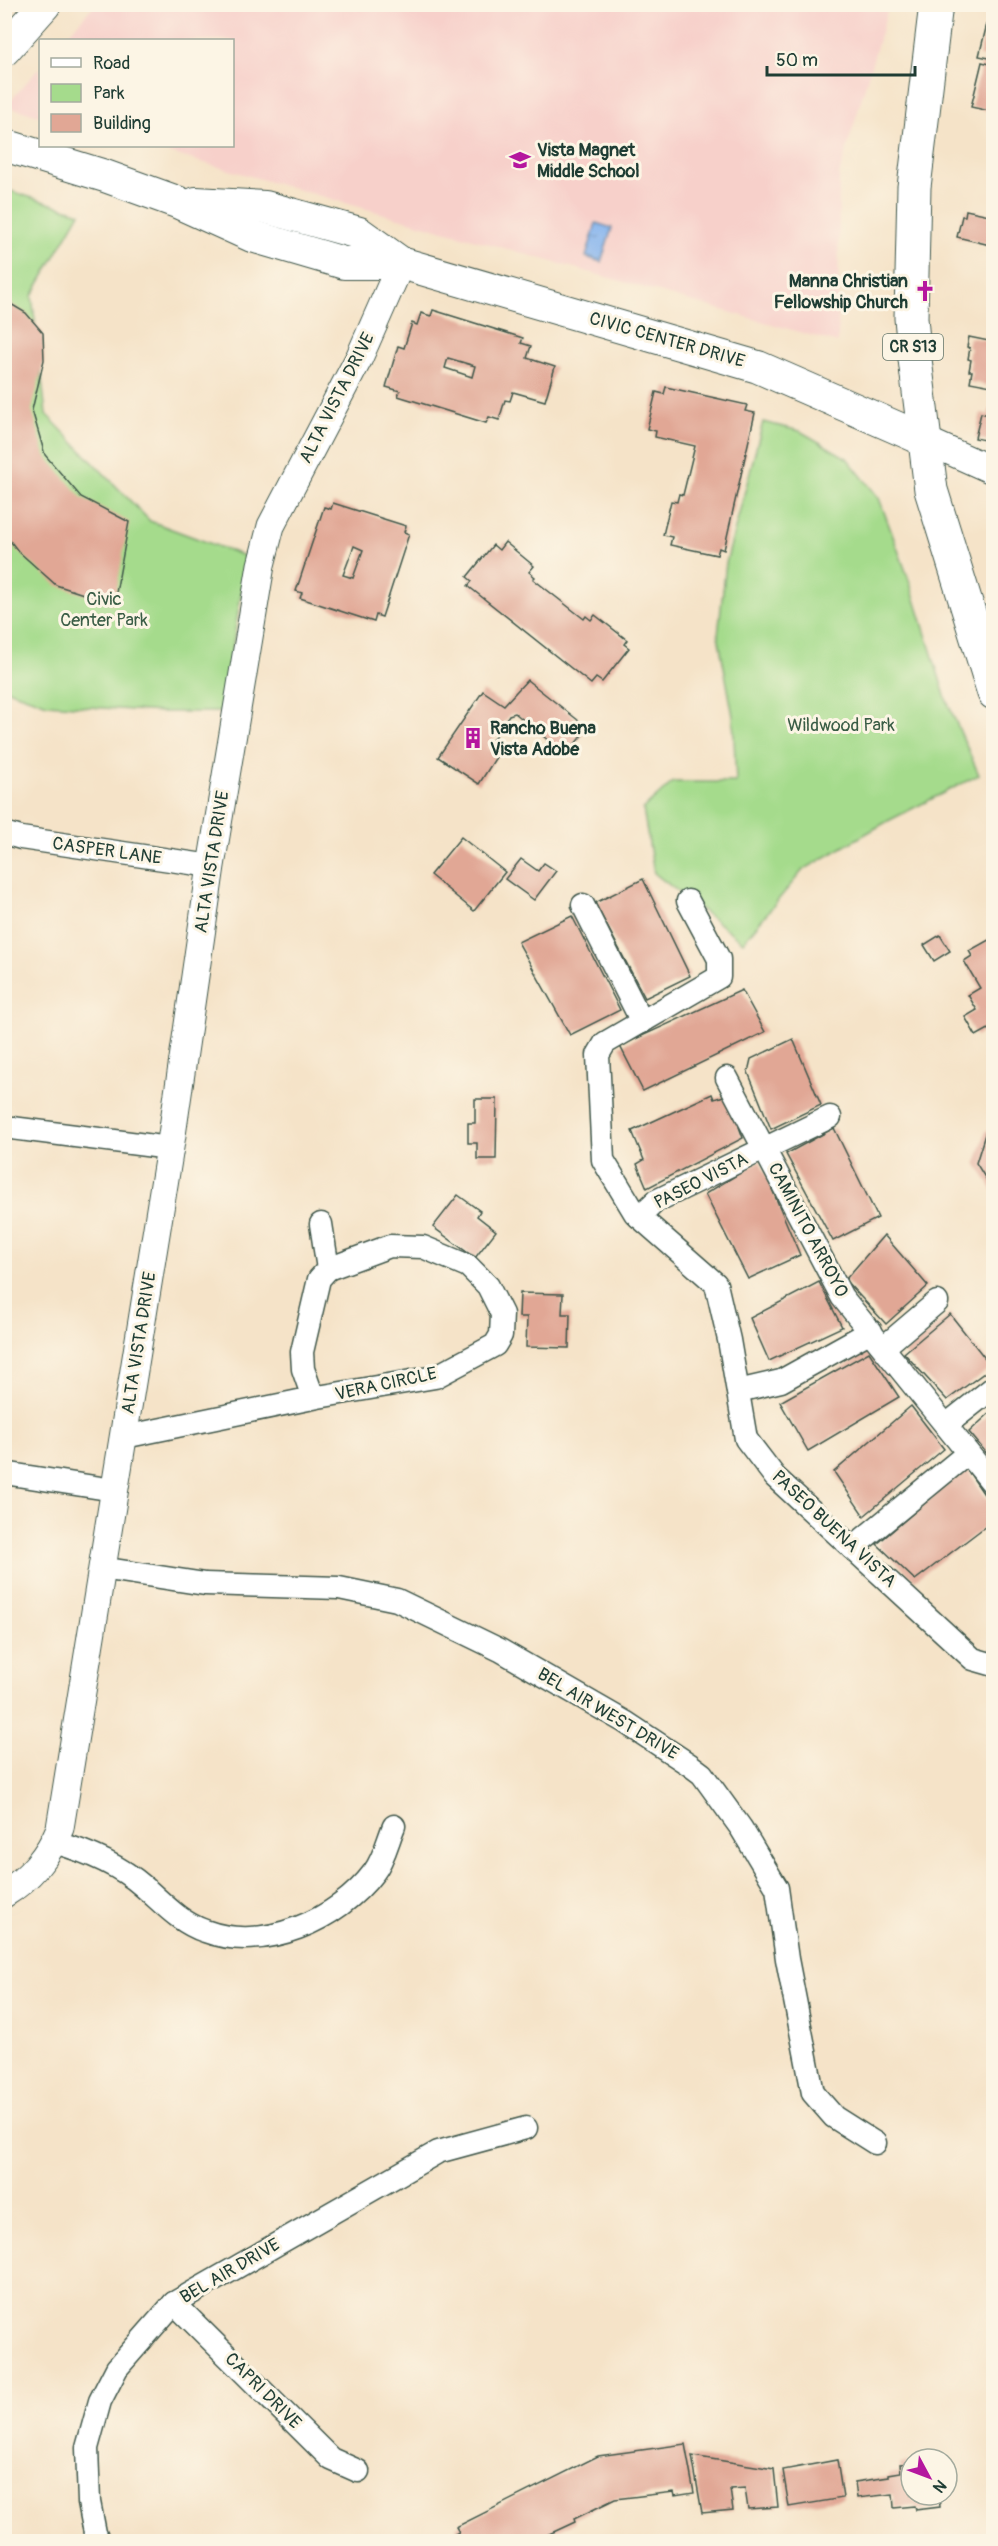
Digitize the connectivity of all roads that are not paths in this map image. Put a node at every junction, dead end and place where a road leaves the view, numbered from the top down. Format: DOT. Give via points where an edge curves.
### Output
graph roads {
  1 [pos="45,4"];
  2 [pos="936,4"];
  3 [pos="4,50"];
  4 [pos="4,146"];
  5 [pos="401,262"];
  6 [pos="925,440"];
  7 [pos="993,471"];
  8 [pos="993,693"];
  9 [pos="4,833"];
  10 [pos="211,866"];
  11 [pos="688,901"];
  12 [pos="583,906"];
  13 [pos="642,1022"];
  14 [pos="727,1078"];
  15 [pos="830,1117"];
  16 [pos="4,1127"];
  17 [pos="170,1148"];
  18 [pos="764,1148"];
  19 [pos="639,1217"];
  20 [pos="321,1224"];
  21 [pos="328,1269"];
  22 [pos="937,1302"];
  23 [pos="878,1339"];
  24 [pos="993,1387"];
  25 [pos="738,1391"];
  26 [pos="318,1397"];
  27 [pos="946,1425"];
  28 [pos="124,1437"];
  29 [pos="968,1453"];
  30 [pos="4,1473"];
  31 [pos="993,1485"];
  32 [pos="114,1490"];
  33 [pos="852,1548"];
  34 [pos="101,1568"];
  35 [pos="993,1665"];
  36 [pos="394,1826"];
  37 [pos="54,1842"];
  38 [pos="4,1894"];
  39 [pos="526,2128"];
  40 [pos="876,2143"];
  41 [pos="174,2303"];
  42 [pos="358,2471"];
  43 [pos="99,2541"];
  1 -- 3 [label="main road"];
  2 -- 6 [label="main road, CR S13" via="914,198 911,318"];
  4 -- 5 [label="main road, CIVIC CENTER DRIVE" via="177,202 265,207 358,233"];
  5 -- 6 [label="main road, CIVIC CENTER DRIVE" via="758,367"];
  5 -- 10 [label="street, ALTA VISTA DRIVE" via="359,358 271,526 261,565"];
  6 -- 7 [label="street"];
  6 -- 8 [label="main road, CR S13" via="937,513"];
  9 -- 10 [label="street, CASPER LANE"];
  10 -- 17 [label="street, ALTA VISTA DRIVE"];
  11 -- 13 [label="street, PASEO BUENA VISTA" via="719,959 719,977"];
  12 -- 13 [label="street"];
  13 -- 19 [label="street, PASEO BUENA VISTA" via="605,1043 598,1055 603,1160"];
  14 -- 18 [label="street, CAMINITO ARROYO"];
  15 -- 18 [label="street, PASEO VISTA"];
  16 -- 17 [label="street"];
  17 -- 28 [label="street, ALTA VISTA DRIVE"];
  18 -- 19 [label="street, PASEO VISTA" via="656,1201"];
  18 -- 23 [label="street, CAMINITO ARROYO" via="842,1297"];
  19 -- 25 [label="street, PASEO BUENA VISTA" via="716,1284"];
  20 -- 21 [label="street"];
  21 -- 26 [label="street, VERA CIRCLE" via="319,1279 303,1352 303,1369 310,1389"];
  21 -- 26 [label="street, VERA CIRCLE" via="390,1246 423,1247 468,1266 488,1286 502,1314 501,1335 495,1345 435,1377"];
  22 -- 23 [label="street"];
  23 -- 25 [label="street" via="781,1381"];
  23 -- 27 [label="street, CAMINITO ARROYO"];
  24 -- 27 [label="street"];
  25 -- 33 [label="street, PASEO BUENA VISTA" via="746,1438 775,1477"];
  26 -- 28 [label="street, VERA CIRCLE"];
  27 -- 29 [label="street, CAMINITO ARROYO"];
  28 -- 32 [label="street, ALTA VISTA DRIVE"];
  29 -- 31 [label="street, CAMINITO ARROYO"];
  29 -- 33 [label="street"];
  30 -- 32 [label="street"];
  32 -- 34 [label="street, ALTA VISTA DRIVE"];
  33 -- 35 [label="street, PASEO BUENA VISTA" via="973,1659"];
  34 -- 37 [label="street, ALTA VISTA DRIVE" via="60,1828"];
  34 -- 40 [label="street, BEL AIR WEST DRIVE" via="205,1584 339,1588 397,1600 500,1650 625,1722 690,1765 702,1774 741,1828 777,1888 813,2093 834,2117"];
  36 -- 37 [label="street" via="375,1871 345,1902 321,1918 273,1935 245,1939 205,1931 170,1912 141,1885 88,1852"];
  37 -- 38 [label="street, ALTA VISTA DRIVE" via="24,1883"];
  39 -- 41 [label="street, BEL AIR DRIVE" via="438,2152"];
  41 -- 42 [label="street, CAPRI DRIVE" via="331,2459"];
  41 -- 43 [label="street, BEL AIR DRIVE" via="117,2368 100,2401 87,2448 89,2502"];
}
